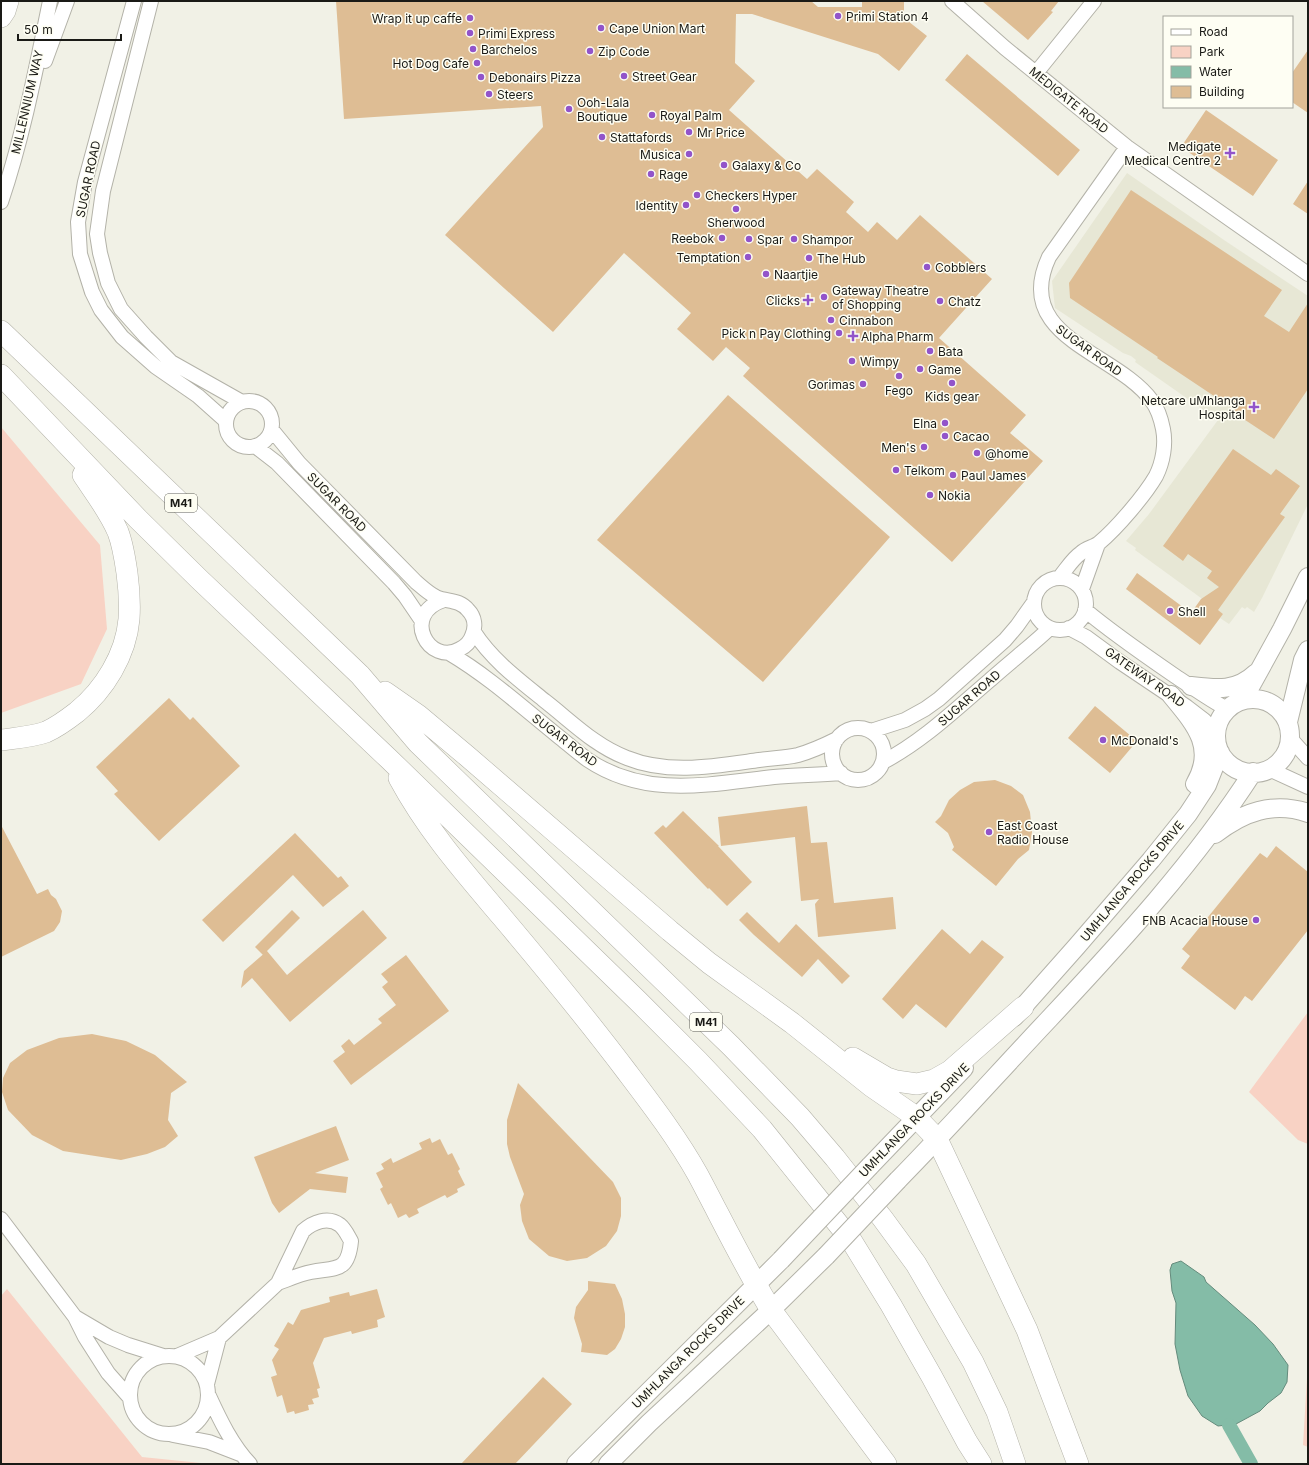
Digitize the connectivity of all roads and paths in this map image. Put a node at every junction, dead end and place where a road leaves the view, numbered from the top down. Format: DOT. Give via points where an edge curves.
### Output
graph roads {
  1 [pos="8,1"];
  2 [pos="50,1"];
  3 [pos="66,1"];
  4 [pos="134,1"];
  5 [pos="151,1"];
  6 [pos="952,1"];
  7 [pos="1094,1"];
  8 [pos="1,17"];
  9 [pos="1036,73"];
  10 [pos="30,100"];
  11 [pos="1126,147"];
  12 [pos="1,202"];
  13 [pos="1308,274"];
  14 [pos="1,331"];
  15 [pos="1,375"];
  16 [pos="242,402"];
  17 [pos="226,421"];
  18 [pos="272,430"];
  19 [pos="55,432"];
  20 [pos="255,446"];
  21 [pos="1098,544"];
  22 [pos="1308,577"];
  23 [pos="1059,578"];
  24 [pos="1082,589"];
  25 [pos="444,600"];
  26 [pos="1034,602"];
  27 [pos="1085,610"];
  28 [pos="422,621"];
  29 [pos="1050,628"];
  30 [pos="1069,628"];
  31 [pos="474,632"];
  32 [pos="1308,650"];
  33 [pos="449,652"];
  34 [pos="1259,670"];
  35 [pos="360,675"];
  36 [pos="1191,686"];
  37 [pos="1170,695"];
  38 [pos="1235,705"];
  39 [pos="1289,730"];
  40 [pos="871,731"];
  41 [pos="1216,733"];
  42 [pos="837,738"];
  43 [pos="1,740"];
  44 [pos="1220,752"];
  45 [pos="1308,758"];
  46 [pos="389,759"];
  47 [pos="883,762"];
  48 [pos="1261,770"];
  49 [pos="841,773"];
  50 [pos="1308,787"];
  51 [pos="1308,813"];
  52 [pos="1202,844"];
  53 [pos="1151,860"];
  54 [pos="1023,1007"];
  55 [pos="792,1023"];
  56 [pos="916,1117"];
  57 [pos="937,1139"];
  58 [pos="1,1219"];
  59 [pos="278,1283"];
  60 [pos="755,1285"];
  61 [pos="771,1310"];
  62 [pos="75,1317"];
  63 [pos="219,1338"];
  64 [pos="163,1356"];
  65 [pos="177,1356"];
  66 [pos="208,1390"];
  67 [pos="130,1398"];
  68 [pos="997,1412"];
  69 [pos="169,1434"];
  70 [pos="967,1442"];
  71 [pos="245,1459"];
  72 [pos="576,1464"];
  73 [pos="608,1464"];
  74 [pos="886,1464"];
  75 [pos="975,1464"];
  76 [pos="982,1464"];
  77 [pos="1015,1464"];
  78 [pos="1028,1464"];
  79 [pos="1078,1464"];
  1 -- 8 [label="highway"];
  2 -- 10 [label="street, MILLENNIUM WAY"];
  3 -- 10 [label="street"];
  4 -- 17 [label="street, SUGAR ROAD" via="85,182 78,222 80,254 92,292 101,310 122,338 156,367 198,396"];
  5 -- 16 [label="street, SUGAR ROAD" via="103,191 97,234 100,253 108,283 121,309 146,338 171,362"];
  6 -- 9 [label="street, MEDIGATE ROAD"];
  7 -- 9 [label="street"];
  9 -- 11 [label="street, MEDIGATE ROAD"];
  10 -- 12 [label="street, MILLENNIUM WAY"];
  11 -- 13 [label="street, MEDIGATE ROAD"];
  11 -- 21 [label="street, SUGAR ROAD" via="1052,252 1044,268 1041,286 1046,313 1058,329 1130,379 1156,407 1162,422 1163,454 1155,476 1133,507"];
  14 -- 35 [label="highway, M41"];
  15 -- 19 [label="highway, M41"];
  16 -- 17 [label="street" via="232,409"];
  16 -- 18 [label="street" via="253,401 262,404 269,412"];
  17 -- 20 [label="street" via="230,436 236,443"];
  18 -- 20 [label="street" via="265,440"];
  18 -- 25 [label="street, SUGAR ROAD" via="299,463 416,582 429,593"];
  19 -- 43 [label="highway" via="106,509 118,532 129,589 129,620 122,650 111,671 98,692 82,708 67,720 46,731"];
  19 -- 46 [label="highway, M41" via="199,579"];
  20 -- 28 [label="street, SUGAR ROAD" via="277,463 394,583"];
  21 -- 23 [label="street, SUGAR ROAD" via="1081,552"];
  21 -- 24 [label="street, SUGAR ROAD"];
  22 -- 34 [label="main road"];
  23 -- 24 [label="street" via="1069,580"];
  23 -- 26 [label="street" via="1042,585"];
  24 -- 27 [label="street" via="1086,599"];
  25 -- 28 [label="street" via="429,607"];
  25 -- 31 [label="street" via="459,602 468,608 473,618"];
  26 -- 29 [label="street" via="1040,620"];
  26 -- 40 [label="street, SUGAR ROAD" via="1005,640 939,699 905,720"];
  27 -- 30 [label="street" via="1081,619"];
  27 -- 36 [label="street, GATEWAY ROAD" via="1129,645"];
  28 -- 33 [label="street" via="424,637 428,644 442,652"];
  29 -- 30 [label="street"];
  29 -- 47 [label="street, SUGAR ROAD" via="943,721"];
  30 -- 37 [label="street, GATEWAY ROAD"];
  31 -- 33 [label="street" via="465,646"];
  31 -- 42 [label="street, SUGAR ROAD" via="495,659 590,738 613,752 641,763 670,768 797,755"];
  32 -- 39 [label="main road" via="1303,660"];
  33 -- 49 [label="street, SUGAR ROAD" via="474,668 588,760 629,780 658,785 696,786"];
  34 -- 36 [label="main road" via="1245,682 1233,686"];
  34 -- 38 [label="main road"];
  35 -- 55 [label="highway" via="418,715 709,963"];
  35 -- 68 [label="highway, M41" via="418,743 731,1046 800,1117 835,1158 916,1264 973,1362"];
  36 -- 38 [label="street, GATEWAY ROAD" via="1205,697"];
  37 -- 41 [label="street, GATEWAY ROAD" via="1204,720"];
  37 -- 53 [label="main road" via="1199,732 1205,753 1199,777 1156,846"];
  38 -- 39 [label="main road" via="1254,699 1268,702 1280,710"];
  38 -- 41 [label="main road" via="1220,720"];
  39 -- 45 [label="street"];
  39 -- 48 [label="main road" via="1285,754 1279,762"];
  40 -- 42 [label="street" via="854,728"];
  40 -- 47 [label="street" via="882,744"];
  41 -- 44 [label="main road"];
  42 -- 49 [label="street" via="833,756"];
  44 -- 48 [label="main road" via="1233,767 1244,771"];
  44 -- 53 [label="main road, UMHLANGA ROCKS DRIVE" via="1207,785 1196,803"];
  46 -- 60 [label="highway" via="413,804 444,847 627,1072 672,1133 697,1174"];
  46 -- 70 [label="highway, M41" via="698,1061 762,1129 851,1240 891,1305"];
  47 -- 49 [label="street" via="876,772 864,779 850,778"];
  48 -- 50 [label="street"];
  48 -- 52 [label="main road, UMHLANGA ROCKS DRIVE"];
  51 -- 52 [label="main road" via="1281,807 1264,809 1231,823"];
  52 -- 57 [label="main road, UMHLANGA ROCKS DRIVE" via="1158,899 1098,966"];
  53 -- 54 [label="main road, UMHLANGA ROCKS DRIVE"];
  54 -- 55 [label="highway" via="950,1071 934,1080 917,1084 887,1078"];
  54 -- 56 [label="main road, UMHLANGA ROCKS DRIVE"];
  55 -- 56 [label="highway" via="871,1086"];
  56 -- 57 [label="highway"];
  56 -- 60 [label="main road, UMHLANGA ROCKS DRIVE, bridge"];
  57 -- 61 [label="main road, UMHLANGA ROCKS DRIVE, bridge"];
  57 -- 79 [label="highway" via="1027,1330"];
  58 -- 62 [label="street"];
  59 -- 59 [label="street" via="303,1231 308,1226 320,1221 329,1221 341,1226 351,1241 348,1259 343,1264 336,1268 304,1273"];
  59 -- 63 [label="street"];
  60 -- 61 [label="highway"];
  60 -- 72 [label="main road, UMHLANGA ROCKS DRIVE"];
  61 -- 73 [label="main road, UMHLANGA ROCKS DRIVE"];
  61 -- 74 [label="highway"];
  62 -- 64 [label="street" via="128,1345"];
  62 -- 67 [label="street" via="108,1373"];
  63 -- 65 [label="street"];
  63 -- 66 [label="street"];
  64 -- 65 [label="street"];
  64 -- 67 [label="street" via="141,1367 132,1382"];
  65 -- 66 [label="street" via="193,1363 204,1376"];
  66 -- 69 [label="street" via="204,1413 194,1426"];
  66 -- 71 [label="street" via="219,1417"];
  67 -- 69 [label="street" via="135,1414 142,1424 153,1431"];
  68 -- 77 [label="highway, M41"];
  68 -- 78 [label="highway"];
  69 -- 71 [label="street" via="209,1442"];
  70 -- 75 [label="highway"];
  70 -- 76 [label="highway, M41"];
}
